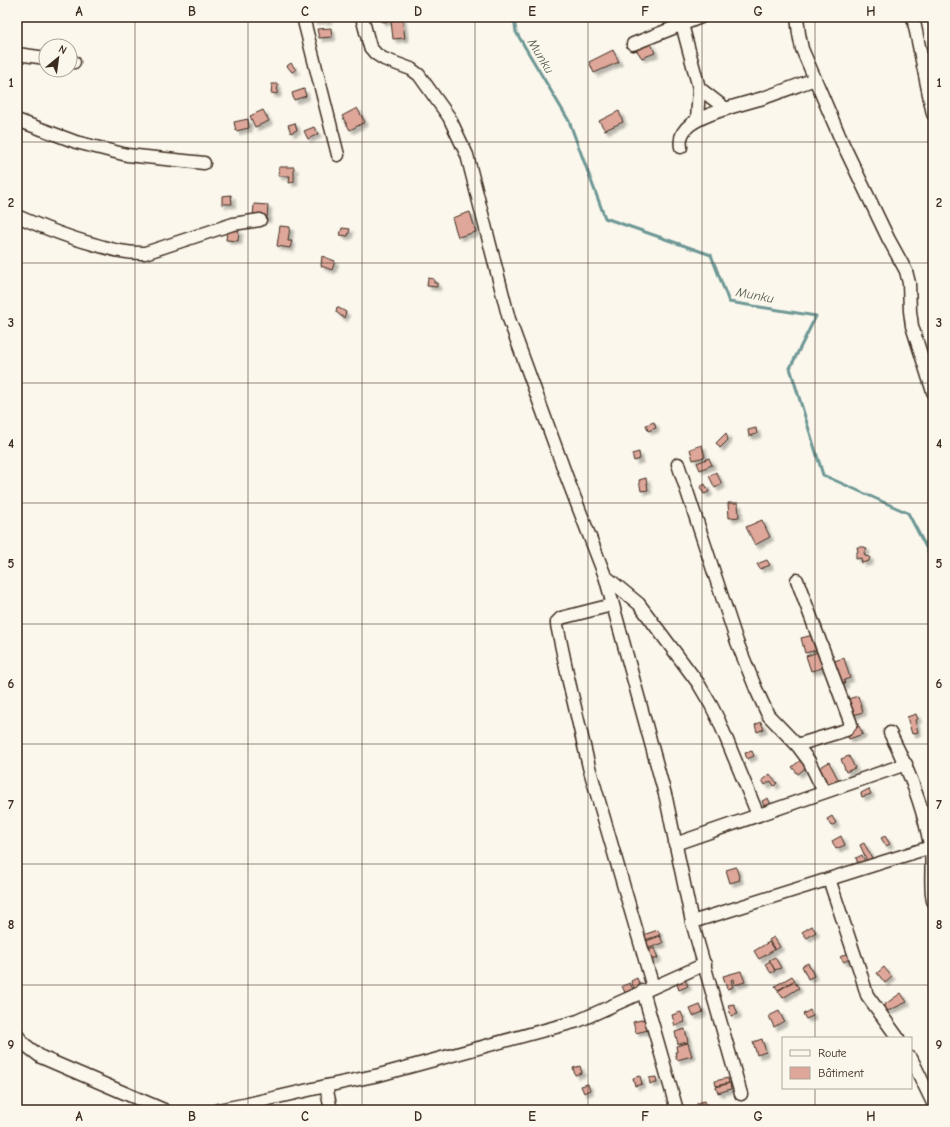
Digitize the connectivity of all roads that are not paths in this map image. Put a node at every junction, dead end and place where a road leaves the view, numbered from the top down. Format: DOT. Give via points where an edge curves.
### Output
graph roads {
  1 [pos="303,17"];
  2 [pos="362,17"];
  3 [pos="700,17"];
  4 [pos="797,17"];
  5 [pos="913,17"];
  6 [pos="681,21"];
  7 [pos="633,44"];
  8 [pos="17,54"];
  9 [pos="38,57"];
  10 [pos="815,79"];
  11 [pos="699,88"];
  12 [pos="726,109"];
  13 [pos="933,114"];
  14 [pos="17,120"];
  15 [pos="697,120"];
  16 [pos="681,147"];
  17 [pos="338,155"];
  18 [pos="204,163"];
  19 [pos="17,216"];
  20 [pos="260,220"];
  21 [pos="933,392"];
  22 [pos="678,464"];
  23 [pos="605,576"];
  24 [pos="797,580"];
  25 [pos="612,605"];
  26 [pos="890,733"];
  27 [pos="797,745"];
  28 [pos="906,764"];
  29 [pos="824,792"];
  30 [pos="758,815"];
  31 [pos="675,844"];
  32 [pos="931,847"];
  33 [pos="829,879"];
  34 [pos="933,900"];
  35 [pos="692,922"];
  36 [pos="705,964"];
  37 [pos="648,989"];
  38 [pos="17,1035"];
  39 [pos="897,1037"];
  40 [pos="912,1060"];
  41 [pos="326,1086"];
  42 [pos="741,1094"];
  43 [pos="933,1103"];
  44 [pos="164,1110"];
  45 [pos="218,1110"];
  46 [pos="331,1110"];
  47 [pos="678,1110"];
  1 -- 17 [label="street"];
  2 -- 23 [label="street" via="370,47 384,59 411,69 422,78 449,117 467,155 509,319"];
  3 -- 6 [label="street"];
  4 -- 10 [label="street" via="802,49"];
  5 -- 13 [label="street"];
  6 -- 7 [label="street"];
  6 -- 11 [label="street"];
  8 -- 9 [label="street"];
  10 -- 12 [label="street"];
  10 -- 21 [label="street" via="842,142 906,271 913,332"];
  11 -- 12 [label="street"];
  11 -- 15 [label="street"];
  12 -- 15 [label="street"];
  14 -- 18 [label="street" via="76,142 127,155"];
  15 -- 16 [label="street" via="684,130"];
  19 -- 20 [label="street" via="63,236 131,254 145,253 233,224"];
  22 -- 27 [label="street" via="737,642 756,689 768,715"];
  23 -- 25 [label="street"];
  23 -- 30 [label="street" via="639,604 698,683 716,716"];
  24 -- 27 [label="street" via="851,724 846,730"];
  25 -- 31 [label="street" via="666,798"];
  25 -- 37 [label="street" via="561,618 557,625 589,767"];
  26 -- 28 [label="street"];
  27 -- 29 [label="street" via="810,762"];
  28 -- 29 [label="street"];
  28 -- 32 [label="street"];
  29 -- 30 [label="street"];
  30 -- 31 [label="street"];
  31 -- 35 [label="street"];
  32 -- 33 [label="street"];
  32 -- 34 [label="street"];
  33 -- 35 [label="street"];
  33 -- 39 [label="street" via="867,995"];
  35 -- 36 [label="street"];
  36 -- 37 [label="street"];
  36 -- 42 [label="street"];
  37 -- 41 [label="street" via="578,1021 379,1075"];
  37 -- 47 [label="street"];
  38 -- 44 [label="street" via="41,1057"];
  40 -- 43 [label="street"];
  41 -- 45 [label="street"];
  41 -- 46 [label="street"];
}
